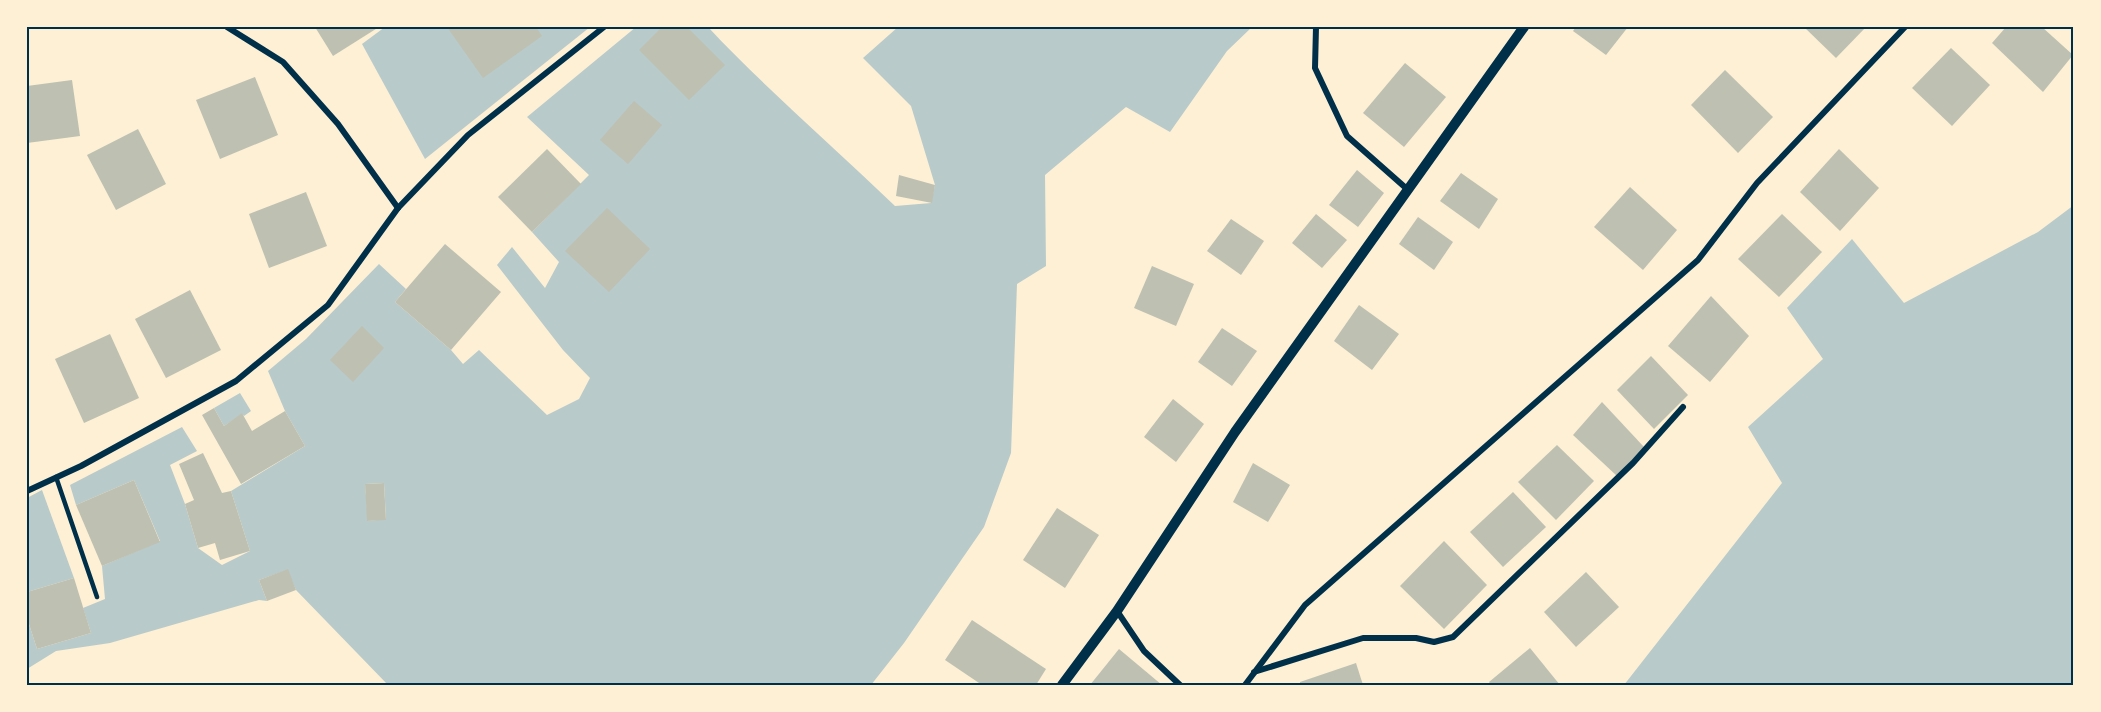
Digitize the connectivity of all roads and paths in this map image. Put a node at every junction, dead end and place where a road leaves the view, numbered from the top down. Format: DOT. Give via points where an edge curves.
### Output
graph roads {
  1 [pos="227,27"];
  2 [pos="604,27"];
  3 [pos="1316,27"];
  4 [pos="1524,27"];
  5 [pos="1905,27"];
  6 [pos="1407,189"];
  7 [pos="398,208"];
  8 [pos="1683,407"];
  9 [pos="56,477"];
  10 [pos="27,491"];
  11 [pos="97,597"];
  12 [pos="1118,611"];
  13 [pos="1253,672"];
  14 [pos="1062,685"];
  15 [pos="1180,685"];
  16 [pos="1245,685"];
  1 -- 7 [label="street" via="283,62 338,124"];
  2 -- 7 [label="street" via="468,135"];
  3 -- 6 [label="street" via="1314,68 1347,136"];
  4 -- 6 [label="street"];
  5 -- 13 [label="street" via="1757,183 1698,260 1305,605"];
  6 -- 12 [label="street" via="1235,432"];
  7 -- 9 [label="street" via="328,305 236,381"];
  8 -- 13 [label="street" via="1633,463 1453,637 1434,642 1363,638"];
  9 -- 10 [label="street"];
  9 -- 11 [label="lane"];
  12 -- 14 [label="street"];
  12 -- 15 [label="street" via="1144,651"];
  13 -- 16 [label="street"];
}
